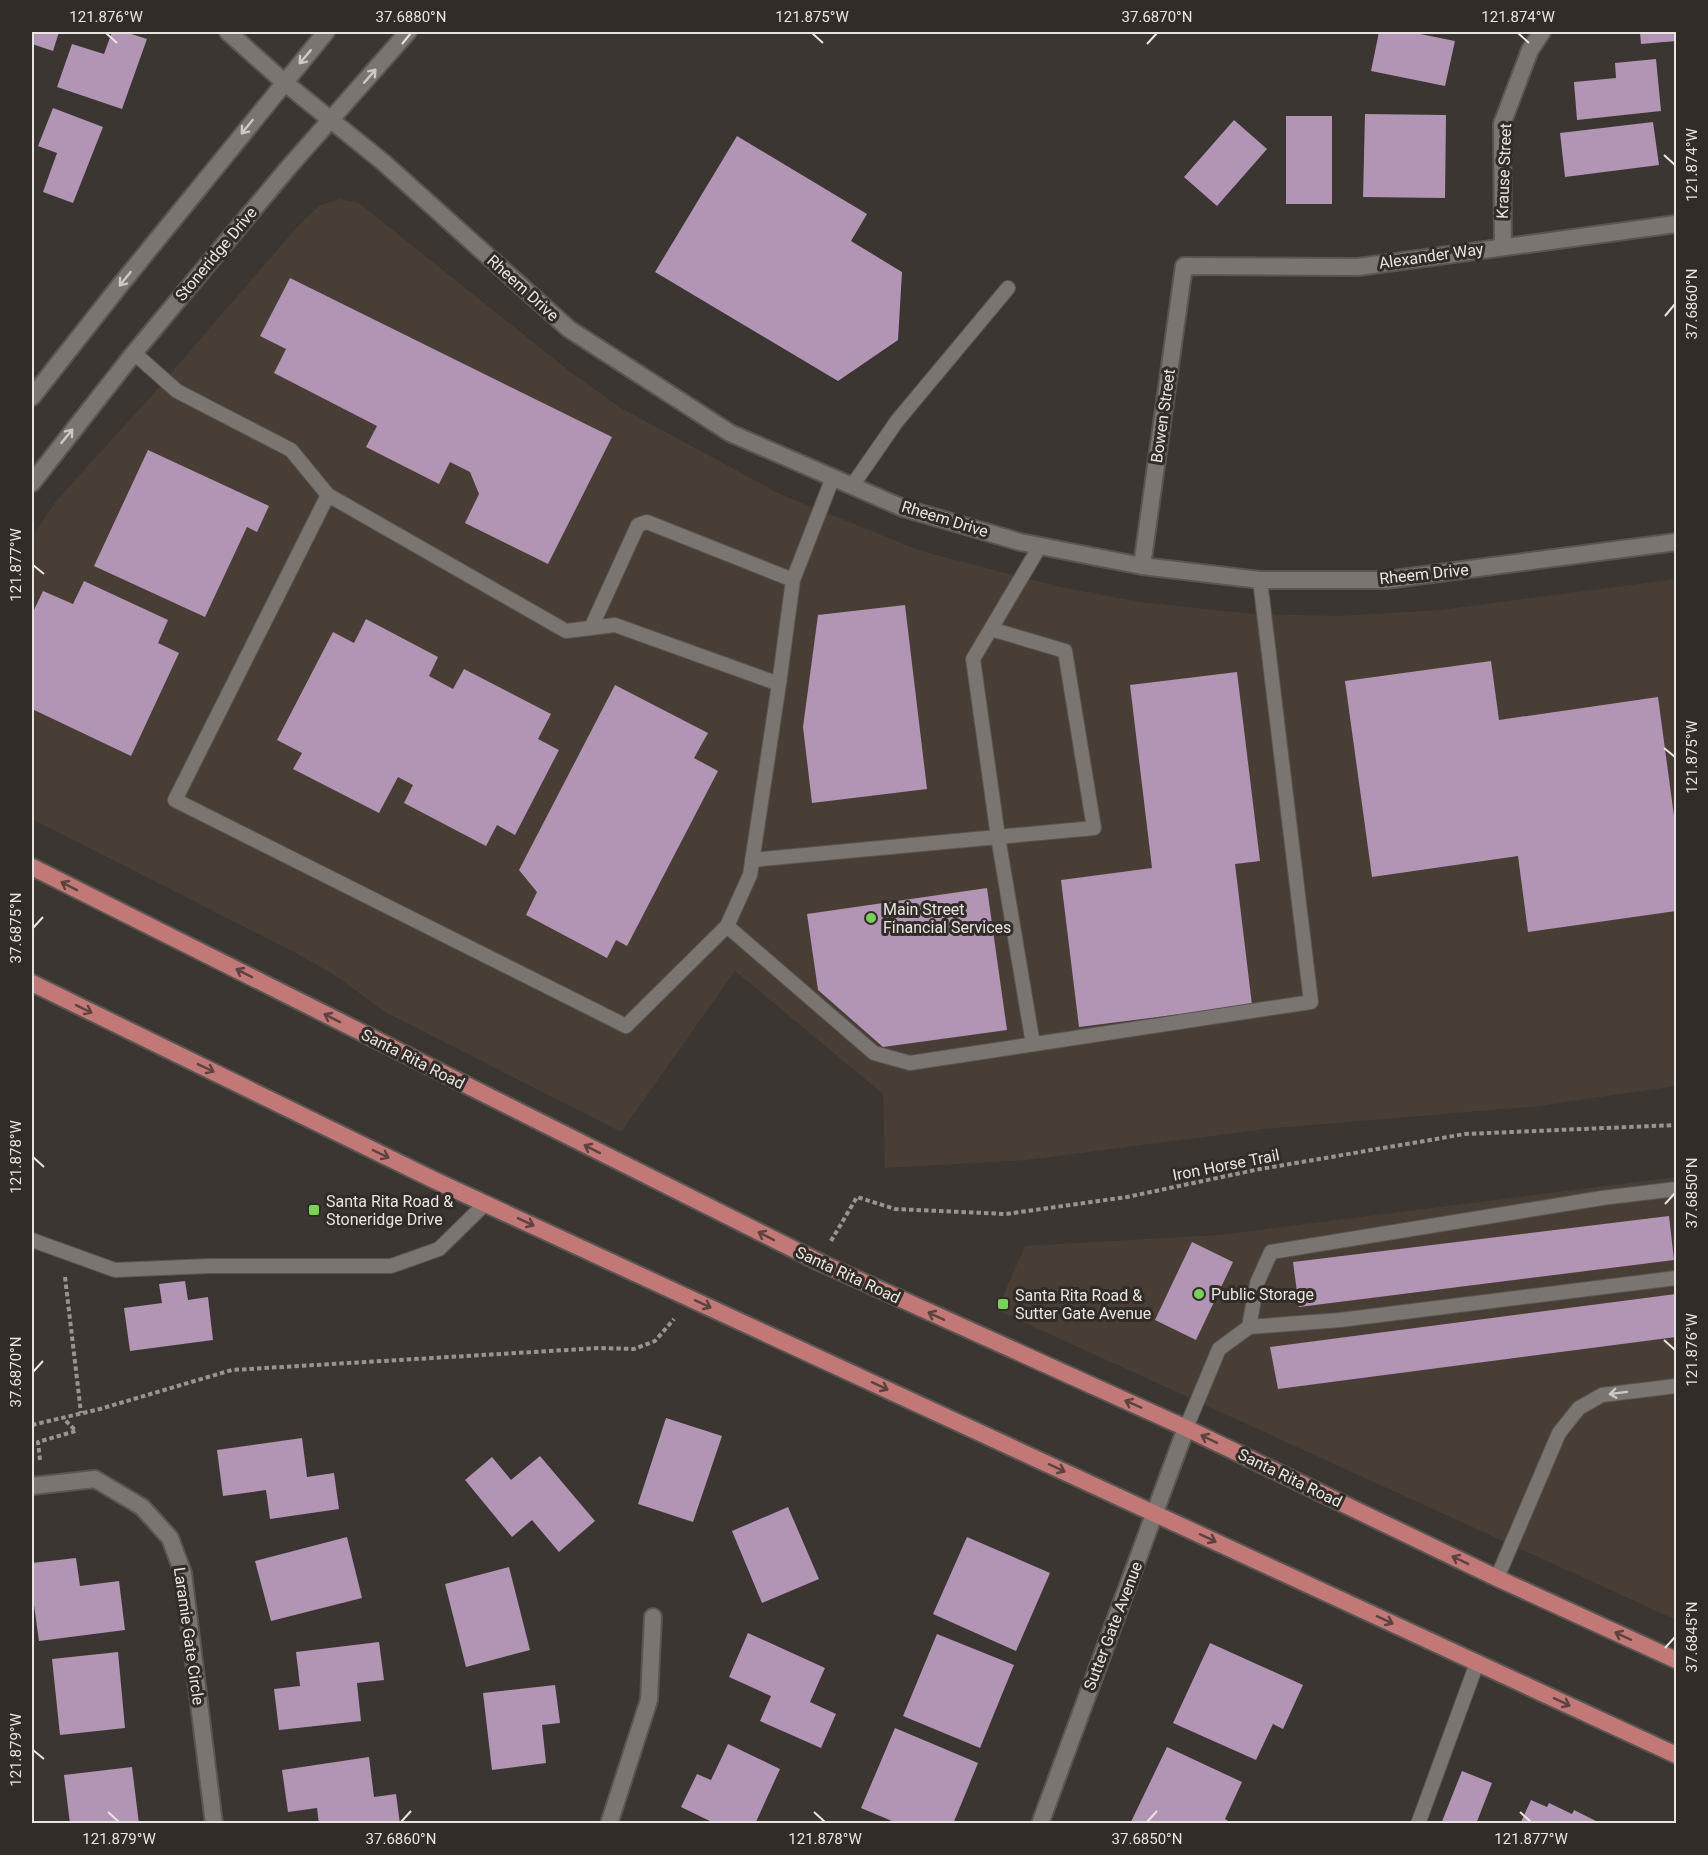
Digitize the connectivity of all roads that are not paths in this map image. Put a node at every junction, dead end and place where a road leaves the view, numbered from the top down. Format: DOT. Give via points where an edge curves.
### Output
graph roads {
  1 [pos="228,32"];
  2 [pos="326,32"];
  3 [pos="408,32"];
  4 [pos="1542,32"];
  5 [pos="284,81"];
  6 [pos="332,120"];
  7 [pos="1677,224"];
  8 [pos="1503,247"];
  9 [pos="1184,266"];
  10 [pos="1008,288"];
  11 [pos="134,353"];
  12 [pos="32,397"];
  13 [pos="833,477"];
  14 [pos="32,483"];
  15 [pos="852,486"];
  16 [pos="328,495"];
  17 [pos="1677,542"];
  18 [pos="1040,546"];
  19 [pos="1142,566"];
  20 [pos="793,580"];
  21 [pos="1260,580"];
  22 [pos="591,628"];
  23 [pos="991,629"];
  24 [pos="779,684"];
  25 [pos="998,837"];
  26 [pos="752,860"];
  27 [pos="32,867"];
  28 [pos="727,926"];
  29 [pos="32,983"];
  30 [pos="1033,1044"];
  31 [pos="1677,1189"];
  32 [pos="486,1203"];
  33 [pos="32,1240"];
  34 [pos="1677,1278"];
  35 [pos="1248,1327"];
  36 [pos="1677,1386"];
  37 [pos="1186,1428"];
  38 [pos="37,1485"];
  39 [pos="1155,1514"];
  40 [pos="1497,1578"];
  41 [pos="653,1617"];
  42 [pos="1677,1660"];
  43 [pos="1477,1663"];
  44 [pos="1677,1755"];
  45 [pos="214,1824"];
  46 [pos="609,1824"];
  47 [pos="1040,1824"];
  48 [pos="1418,1824"];
  1 -- 5 [label="street, Rheem Drive"];
  2 -- 5 [label="street, one-way"];
  6 -- 3 [label="street, Stoneridge Drive, one-way"];
  4 -- 8 [label="street, Krause Street" via="1530,50 1502,124"];
  5 -- 6 [label="street, Rheem Drive"];
  5 -- 12 [label="street, one-way"];
  6 -- 11 [label="street, Stoneridge Drive"];
  6 -- 13 [label="street, Rheem Drive" via="569,329 730,433"];
  7 -- 8 [label="street, Alexander Way"];
  8 -- 9 [label="street, Alexander Way" via="1358,267"];
  9 -- 19 [label="street, Bowen Street"];
  10 -- 15 [label="lane" via="897,421"];
  14 -- 11 [label="street, Stoneridge Drive, one-way"];
  11 -- 16 [label="lane" via="177,391 291,450"];
  13 -- 15 [label="street, Rheem Drive"];
  13 -- 20 [label="lane"];
  15 -- 18 [label="street, Rheem Drive" via="903,507"];
  16 -- 22 [label="lane" via="566,632"];
  16 -- 28 [label="lane" via="175,800 626,1026"];
  17 -- 21 [label="street, Rheem Drive" via="1386,580"];
  18 -- 19 [label="street, Rheem Drive"];
  18 -- 23 [label="lane"];
  19 -- 21 [label="street, Rheem Drive"];
  20 -- 22 [label="lane" via="647,522 638,525"];
  20 -- 24 [label="lane"];
  21 -- 30 [label="lane" via="1311,1002"];
  22 -- 24 [label="lane" via="615,625"];
  23 -- 25 [label="lane" via="973,659"];
  23 -- 25 [label="lane" via="1065,651 1094,828"];
  24 -- 26 [label="lane"];
  25 -- 26 [label="lane"];
  25 -- 30 [label="lane"];
  26 -- 28 [label="lane" via="750,875"];
  37 -- 27 [label="main road, Santa Rita Road, one-way" via="819,1262"];
  28 -- 30 [label="lane" via="874,1053 910,1063"];
  29 -- 32 [label="main road, one-way"];
  31 -- 35 [label="lane" via="1271,1252 1257,1283"];
  32 -- 33 [label="lane" via="439,1249 391,1266 116,1270"];
  32 -- 39 [label="main road, one-way"];
  34 -- 35 [label="lane" via="1340,1320"];
  35 -- 37 [label="lane" via="1219,1349"];
  36 -- 40 [label="lane, one-way" via="1602,1395 1579,1408 1559,1433"];
  37 -- 39 [label="street, Sutter Gate Avenue"];
  40 -- 37 [label="main road, Santa Rita Road, one-way"];
  38 -- 45 [label="street, Laramie Gate Circle" via="95,1479 142,1507 170,1538 183,1573"];
  39 -- 43 [label="main road, one-way"];
  39 -- 47 [label="street, Sutter Gate Avenue"];
  42 -- 40 [label="main road, Santa Rita Road, one-way"];
  41 -- 46 [label="street" via="649,1700"];
  43 -- 44 [label="main road, one-way"];
  43 -- 48 [label="lane"];
}
